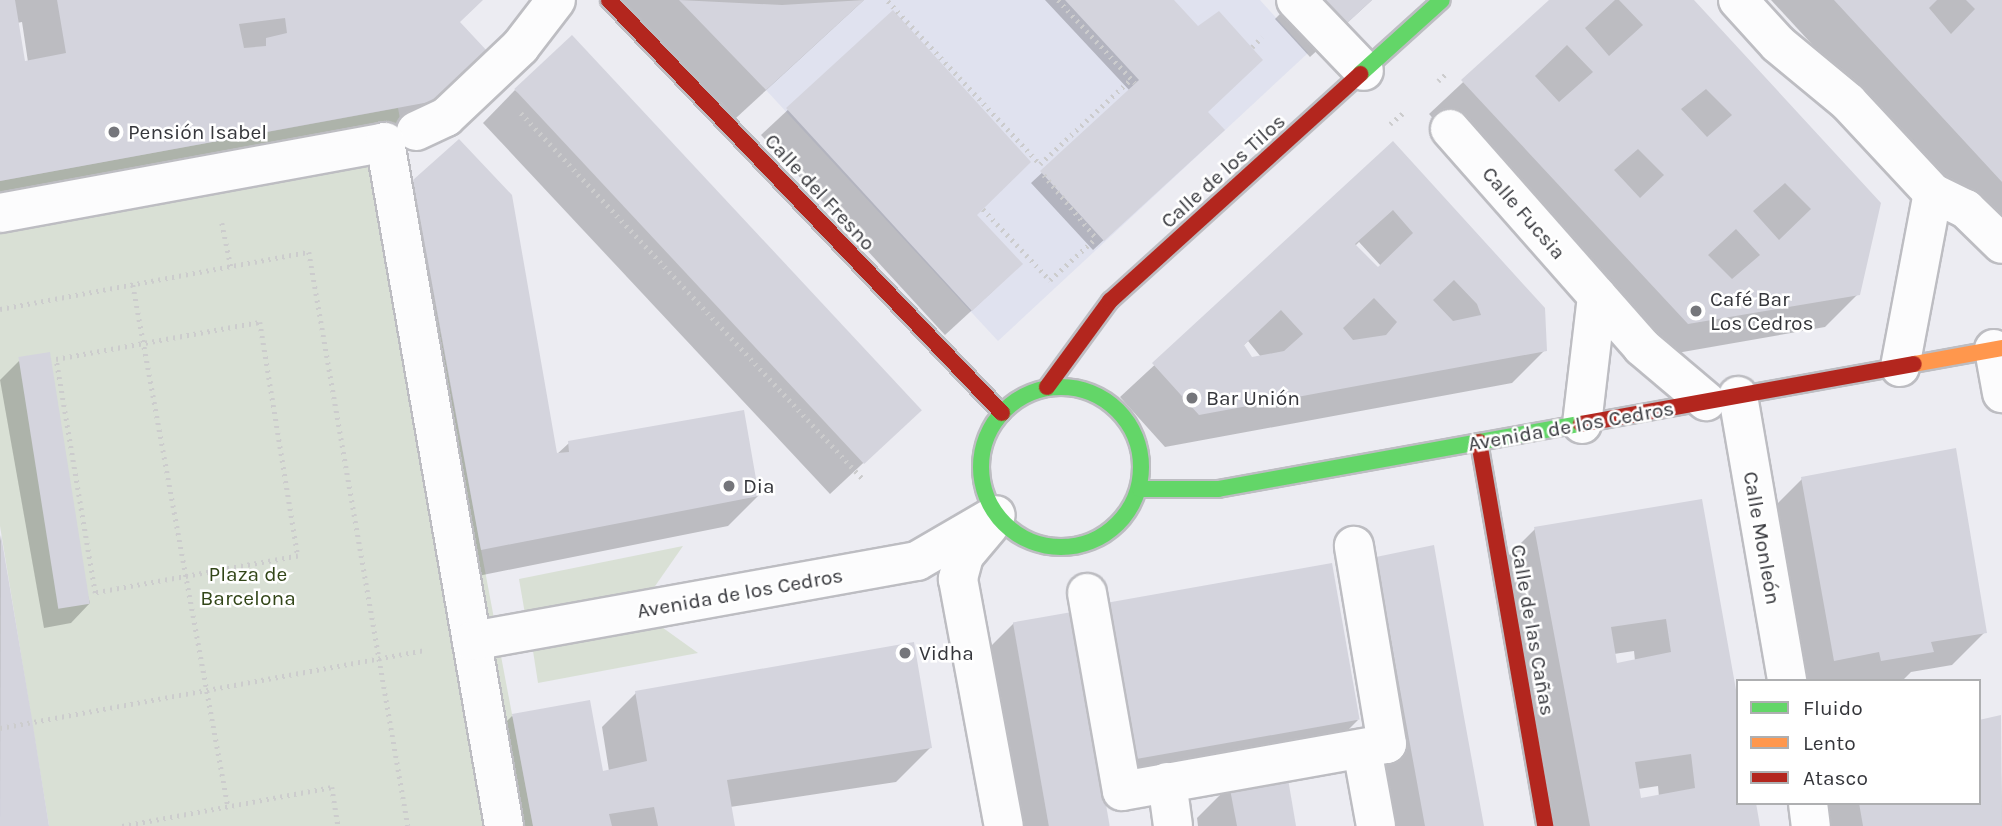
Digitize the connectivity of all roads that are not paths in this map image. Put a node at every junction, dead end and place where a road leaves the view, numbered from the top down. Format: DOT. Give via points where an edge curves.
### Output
graph roads {
  1 [pos="556,0"];
  2 [pos="609,0"];
  3 [pos="1296,0"];
  4 [pos="1442,0"];
  5 [pos="1738,0"];
  6 [pos="1364,71"];
  7 [pos="1450,129"];
  8 [pos="416,131"];
  9 [pos="1933,193"];
  10 [pos="0,213"];
  11 [pos="2002,244"];
  12 [pos="1597,296"];
  13 [pos="1998,348"];
  14 [pos="1900,367"];
  15 [pos="1047,387"];
  16 [pos="2002,393"];
  17 [pos="1722,398"];
  18 [pos="1002,413"];
  19 [pos="1582,424"];
  20 [pos="1479,442"];
  21 [pos="1139,489"];
  22 [pos="997,517"];
  23 [pos="1354,546"];
  24 [pos="1087,593"];
  25 [pos="472,641"];
  26 [pos="1787,679"];
  27 [pos="1364,762"];
  28 [pos="1167,782"];
  29 [pos="1808,805"];
  30 [pos="504,826"];
  31 [pos="1004,826"];
  32 [pos="1173,826"];
  33 [pos="1376,826"];
  34 [pos="1545,826"];
  35 [pos="1811,826"];
  1 -- 8 [label="street" via="446,117"];
  2 -- 18 [label="street, Calle del Fresno"];
  3 -- 6 [label="street"];
  4 -- 6 [label="street, Calle de los Tilos"];
  5 -- 9 [label="street" via="1848,102"];
  6 -- 15 [label="street, Calle de los Tilos" via="1110,301"];
  7 -- 12 [label="street, Calle Fucsia"];
  9 -- 11 [label="street" via="1966,209"];
  9 -- 14 [label="street"];
  10 -- 25 [label="street" via="385,142"];
  12 -- 17 [label="street, Calle Fucsia" via="1642,347"];
  12 -- 19 [label="street"];
  13 -- 14 [label="street, Avenida de los Cedros"];
  13 -- 16 [label="street"];
  14 -- 17 [label="street, Avenida de los Cedros"];
  15 -- 18 [label="street"];
  15 -- 21 [label="street" via="1075,387 1122,412 1142,461"];
  17 -- 19 [label="street, Avenida de los Cedros"];
  17 -- 26 [label="street, Calle Monleón"];
  18 -- 22 [label="street" via="981,462"];
  19 -- 20 [label="street, Avenida de los Cedros"];
  20 -- 21 [label="street, Avenida de los Cedros" via="1218,489"];
  20 -- 34 [label="street, Calle de las Cañas"];
  21 -- 22 [label="street" via="1107,534 1081,545 1030,541"];
  22 -- 25 [label="street, Avenida de los Cedros" via="929,557"];
  22 -- 31 [label="street" via="976,536 958,579"];
  23 -- 27 [label="street" via="1387,744"];
  24 -- 28 [label="street" via="1122,791"];
  25 -- 30 [label="street"];
  27 -- 28 [label="street" via="1261,766"];
  27 -- 33 [label="street"];
  28 -- 32 [label="street"];
  29 -- 35 [label="street"];
}
